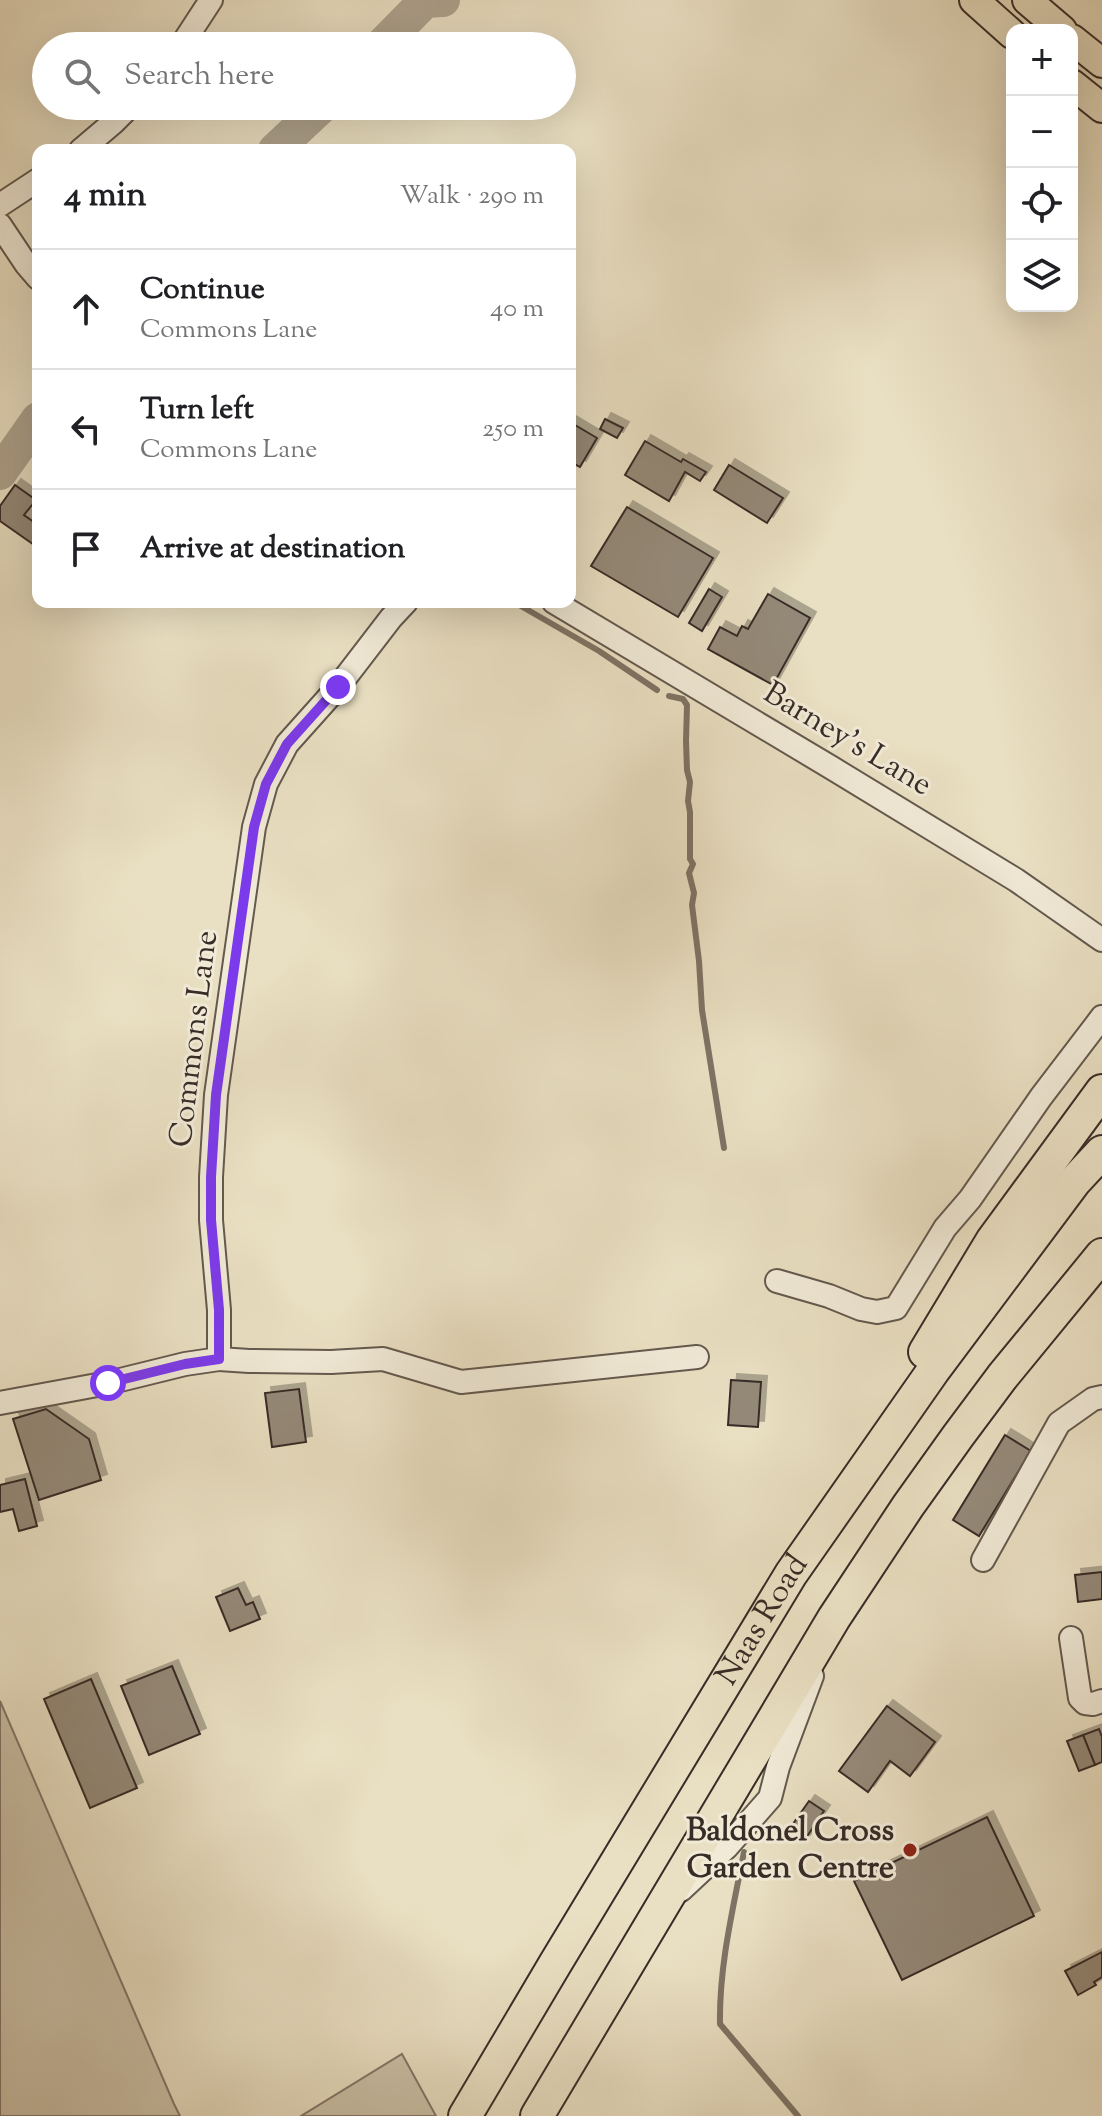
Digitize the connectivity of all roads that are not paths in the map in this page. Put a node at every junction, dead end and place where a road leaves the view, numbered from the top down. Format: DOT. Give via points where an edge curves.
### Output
graph roads {
  1 [pos="211,0"];
  2 [pos="974,0"];
  3 [pos="1027,0"];
  4 [pos="1055,24"];
  5 [pos="1006,29"];
  6 [pos="190,32"];
  7 [pos="1078,44"];
  8 [pos="1102,63"];
  9 [pos="1078,89"];
  10 [pos="1102,108"];
  11 [pos="114,120"];
  12 [pos="88,144"];
  13 [pos="32,184"];
  14 [pos="0,205"];
  15 [pos="0,225"];
  16 [pos="32,271"];
  17 [pos="400,608"];
  18 [pos="564,608"];
  19 [pos="1102,940"];
  20 [pos="1102,1017"];
  21 [pos="1102,1091"];
  22 [pos="1102,1152"];
  23 [pos="1102,1255"];
  24 [pos="777,1281"];
  25 [pos="697,1357"];
  26 [pos="219,1359"];
  27 [pos="1102,1397"];
  28 [pos="0,1403"];
  29 [pos="983,1560"];
  30 [pos="791,1574"];
  31 [pos="1071,1638"];
  32 [pos="1102,1701"];
  33 [pos="465,2116"];
  34 [pos="537,2116"];
  1 -- 6 [label="street"];
  2 -- 5 [label="main road"];
  3 -- 4 [label="main road"];
  7 -- 8 [label="main road"];
  9 -- 10 [label="main road"];
  11 -- 12 [label="street"];
  13 -- 14 [label="street"];
  15 -- 16 [label="street"];
  17 -- 26 [label="street, Commons Lane" via="287,744 266,784 254,827 216,1095 211,1220"];
  18 -- 19 [label="street, Barney's Lane" via="1003,872"];
  20 -- 24 [label="street" via="945,1228 896,1308 861,1309"];
  21 -- 30 [label="highway" via="992,1241"];
  22 -- 30 [label="highway, Naas Road" via="933,1371"];
  23 -- 34 [label="highway, Naas Road" via="958,1436 834,1618"];
  25 -- 26 [label="street" via="461,1382 383,1359"];
  26 -- 28 [label="street"];
  27 -- 29 [label="street" via="1059,1423"];
  30 -- 33 [label="highway, Naas Road"];
  31 -- 32 [label="street" via="1080,1698 1085,1703"];
}
